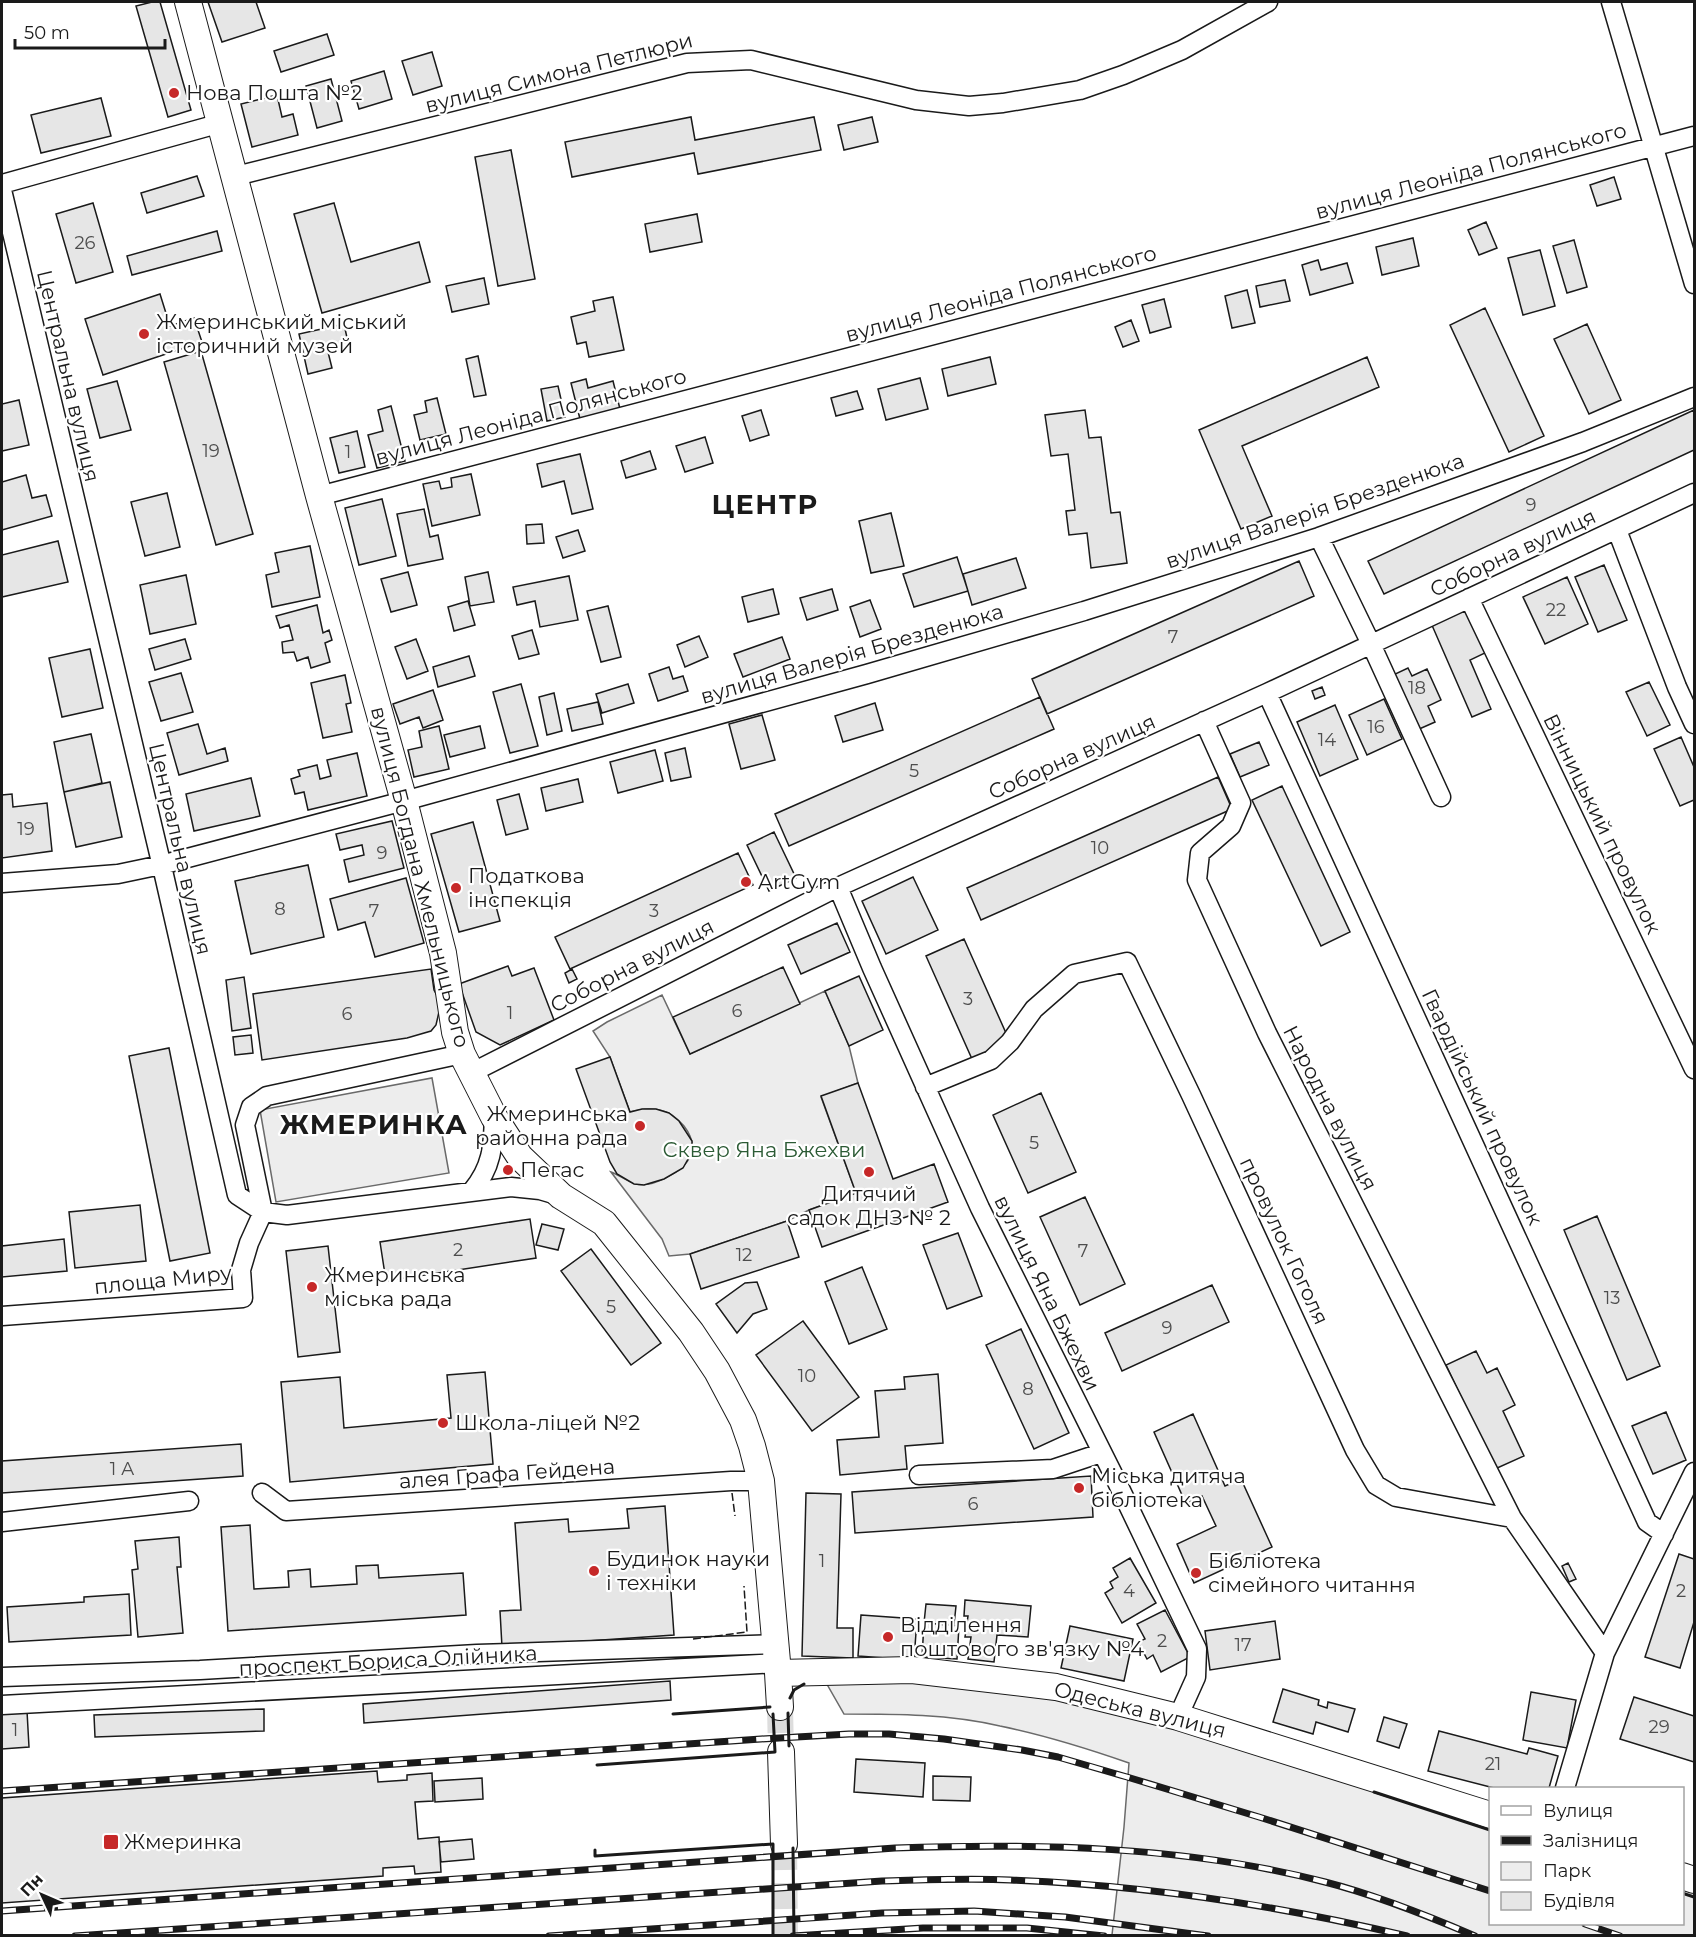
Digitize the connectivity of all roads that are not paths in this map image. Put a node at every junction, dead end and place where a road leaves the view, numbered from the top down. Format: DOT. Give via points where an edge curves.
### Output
graph roads {
  1 [pos="188,2"];
  2 [pos="1268,2"];
  3 [pos="1611,2"];
  4 [pos="221,123"];
  5 [pos="1695,136"];
  6 [pos="1653,146"];
  7 [pos="236,176"];
  8 [pos="2,184"];
  9 [pos="2,190"];
  10 [pos="6,230"];
  11 [pos="1695,284"];
  12 [pos="1695,397"];
  13 [pos="1695,493"];
  14 [pos="320,496"];
  15 [pos="1617,530"];
  16 [pos="1319,537"];
  17 [pos="1468,598"];
  18 [pos="1371,644"];
  19 [pos="1267,693"];
  20 [pos="1204,721"];
  21 [pos="1695,724"];
  22 [pos="1441,797"];
  23 [pos="404,801"];
  24 [pos="161,865"];
  25 [pos="2,883"];
  26 [pos="838,887"];
  27 [pos="467,1063"];
  28 [pos="1695,1068"];
  29 [pos="925,1087"];
  30 [pos="494,1117"];
  31 [pos="472,1191"];
  32 [pos="561,1196"];
  33 [pos="263,1212"];
  34 [pos="2,1316"];
  35 [pos="1101,1453"];
  36 [pos="1695,1472"];
  37 [pos="919,1475"];
  38 [pos="761,1481"];
  39 [pos="262,1493"];
  40 [pos="189,1501"];
  41 [pos="1512,1518"];
  42 [pos="2,1522"];
  43 [pos="1664,1534"];
  44 [pos="1605,1653"];
  45 [pos="777,1660"];
  46 [pos="2,1677"];
  47 [pos="2,1705"];
  48 [pos="780,1707"];
  49 [pos="1178,1717"];
  50 [pos="782,1752"];
  51 [pos="1565,1787"];
  52 [pos="1489,1814"];
  53 [pos="784,1844"];
  1 -- 4 [label="street, вулиця Богдана Хмельницького"];
  2 -- 7 [label="street, вулиця Симона Петлюри" via="1151,64 1080,90 1041,98 942,104 863,89 751,60 687,63"];
  3 -- 6 [label="street"];
  4 -- 7 [label="street, вулиця Богдана Хмельницького"];
  4 -- 8 [label="street"];
  5 -- 6 [label="street, вулиця Леоніда Полянського"];
  6 -- 11 [label="street"];
  6 -- 14 [label="street, вулиця Леоніда Полянського"];
  7 -- 14 [label="street, вулиця Богдана Хмельницького"];
  9 -- 10 [label="street, Центральна вулиця"];
  10 -- 24 [label="street, Центральна вулиця"];
  12 -- 16 [label="street, вулиця Валерія Брезденюка" via="1583,442"];
  13 -- 15 [label="street, Соборна вулиця"];
  14 -- 23 [label="street, вулиця Богдана Хмельницького"];
  15 -- 17 [label="street, Соборна вулиця"];
  15 -- 21 [label="street"];
  16 -- 18 [label="street"];
  16 -- 23 [label="street, вулиця Валерія Брезденюка" via="1095,608 856,677"];
  17 -- 18 [label="street, Соборна вулиця"];
  17 -- 28 [label="street, Вінницький провулок"];
  18 -- 19 [label="street, Соборна вулиця"];
  18 -- 22 [label="street"];
  19 -- 20 [label="street, Соборна вулиця"];
  19 -- 43 [label="street, Гвардійський провулок" via="1647,1522"];
  20 -- 26 [label="street, Соборна вулиця"];
  20 -- 41 [label="street, Народна вулиця" via="1242,803 1231,826 1200,853 1197,880 1267,1033"];
  23 -- 24 [label="street, вулиця Валерія Брезденюка"];
  23 -- 27 [label="street, вулиця Богдана Хмельницького" via="443,953 455,1032"];
  24 -- 25 [label="street, вулиця Валерія Брезденюка" via="118,874"];
  24 -- 33 [label="street, Центральна вулиця" via="237,1195"];
  26 -- 27 [label="street, Соборна вулиця"];
  26 -- 29 [label="street, вулиця Яна Бжехви"];
  27 -- 30 [label="street, вулиця Богдана Хмельницького"];
  27 -- 33 [label="street, Соборна вулиця" via="267,1096 251,1107 244,1125"];
  29 -- 35 [label="street, вулиця Яна Бжехви"];
  29 -- 41 [label="street, провулок Гоголя" via="991,1060 1034,1009 1074,974 1127,962 1355,1450 1376,1485 1396,1497"];
  30 -- 31 [label="street" via="493,1150 484,1177"];
  30 -- 32 [label="street, вулиця Богдана Хмельницького" via="520,1157"];
  31 -- 32 [label="street, Центральна вулиця" via="511,1187"];
  31 -- 33 [label="street, Центральна вулиця" via="287,1215"];
  32 -- 38 [label="street, вулиця Богдана Хмельницького" via="604,1223 691,1332 743,1420"];
  33 -- 34 [label="street, площа Миру" via="241,1270 243,1298"];
  35 -- 37 [label="street" via="1053,1469"];
  35 -- 49 [label="street, вулиця Яна Бжехви" via="1197,1649 1196,1677"];
  36 -- 43 [label="street"];
  38 -- 39 [label="street, алея Графа Гейдена" via="286,1511"];
  38 -- 45 [label="street, вулиця Богдана Хмельницького"];
  40 -- 42 [label="street"];
  41 -- 44 [label="street"];
  43 -- 44 [label="street"];
  44 -- 51 [label="street"];
  45 -- 46 [label="street, проспект Бориса Олійника" via="477,1654"];
  45 -- 47 [label="street, проспект Бориса Олійника"];
  45 -- 48 [label="street, вулиця Богдана Хмельницького"];
  45 -- 49 [label="street, Одеська вулиця" via="912,1670 1056,1687"];
  49 -- 52 [label="street, Одеська вулиця"];
  50 -- 53 [label="street"];
}
